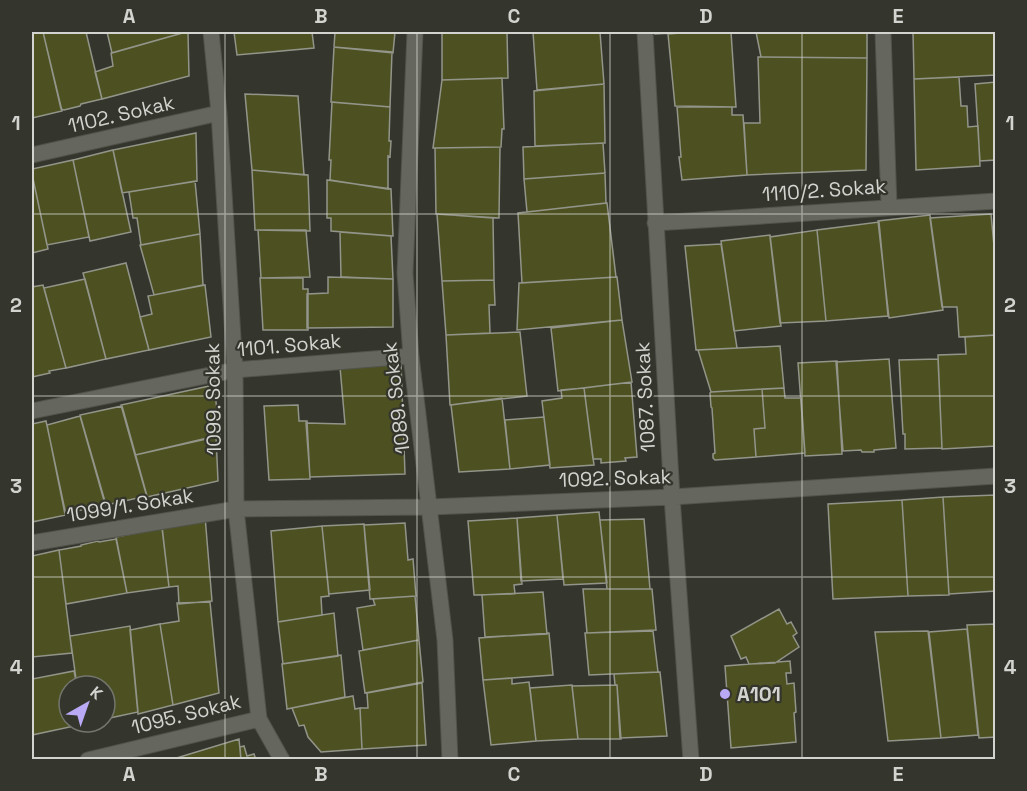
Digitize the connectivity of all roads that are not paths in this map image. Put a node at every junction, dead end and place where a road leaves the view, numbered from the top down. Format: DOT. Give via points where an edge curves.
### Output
graph roads {
  1 [pos="212,32"];
  2 [pos="415,32"];
  3 [pos="645,32"];
  4 [pos="883,32"];
  5 [pos="219,113"];
  6 [pos="32,155"];
  7 [pos="996,201"];
  8 [pos="889,207"];
  9 [pos="655,223"];
  10 [pos="411,356"];
  11 [pos="235,370"];
  12 [pos="32,411"];
  13 [pos="996,476"];
  14 [pos="672,497"];
  15 [pos="430,507"];
  16 [pos="236,509"];
  17 [pos="32,543"];
  18 [pos="259,718"];
  19 [pos="88,759"];
  20 [pos="282,759"];
  21 [pos="450,759"];
  22 [pos="691,759"];
  1 -- 5 [label="street, 1099. Sokak"];
  2 -- 10 [label="street, 1089. Sokak" via="405,273"];
  3 -- 9 [label="street, 1087. Sokak"];
  4 -- 8 [label="street"];
  5 -- 6 [label="street, 1102. Sokak"];
  5 -- 11 [label="street, 1099. Sokak"];
  7 -- 8 [label="street, 1110/2. Sokak"];
  8 -- 9 [label="street, 1110/2. Sokak"];
  9 -- 14 [label="street, 1087. Sokak"];
  10 -- 11 [label="street, 1101. Sokak"];
  10 -- 15 [label="street, 1089. Sokak"];
  11 -- 12 [label="street, 1101. Sokak"];
  11 -- 16 [label="street, 1099. Sokak"];
  13 -- 14 [label="street, 1092. Sokak"];
  14 -- 15 [label="street, 1092. Sokak"];
  14 -- 22 [label="street, 1087. Sokak"];
  15 -- 16 [label="street, 1092. Sokak"];
  15 -- 21 [label="street, 1089. Sokak" via="445,640"];
  16 -- 17 [label="street, 1099/1. Sokak"];
  16 -- 18 [label="street, 1099. Sokak"];
  18 -- 19 [label="street, 1095. Sokak"];
  18 -- 20 [label="street, 1099. Sokak"];
}
